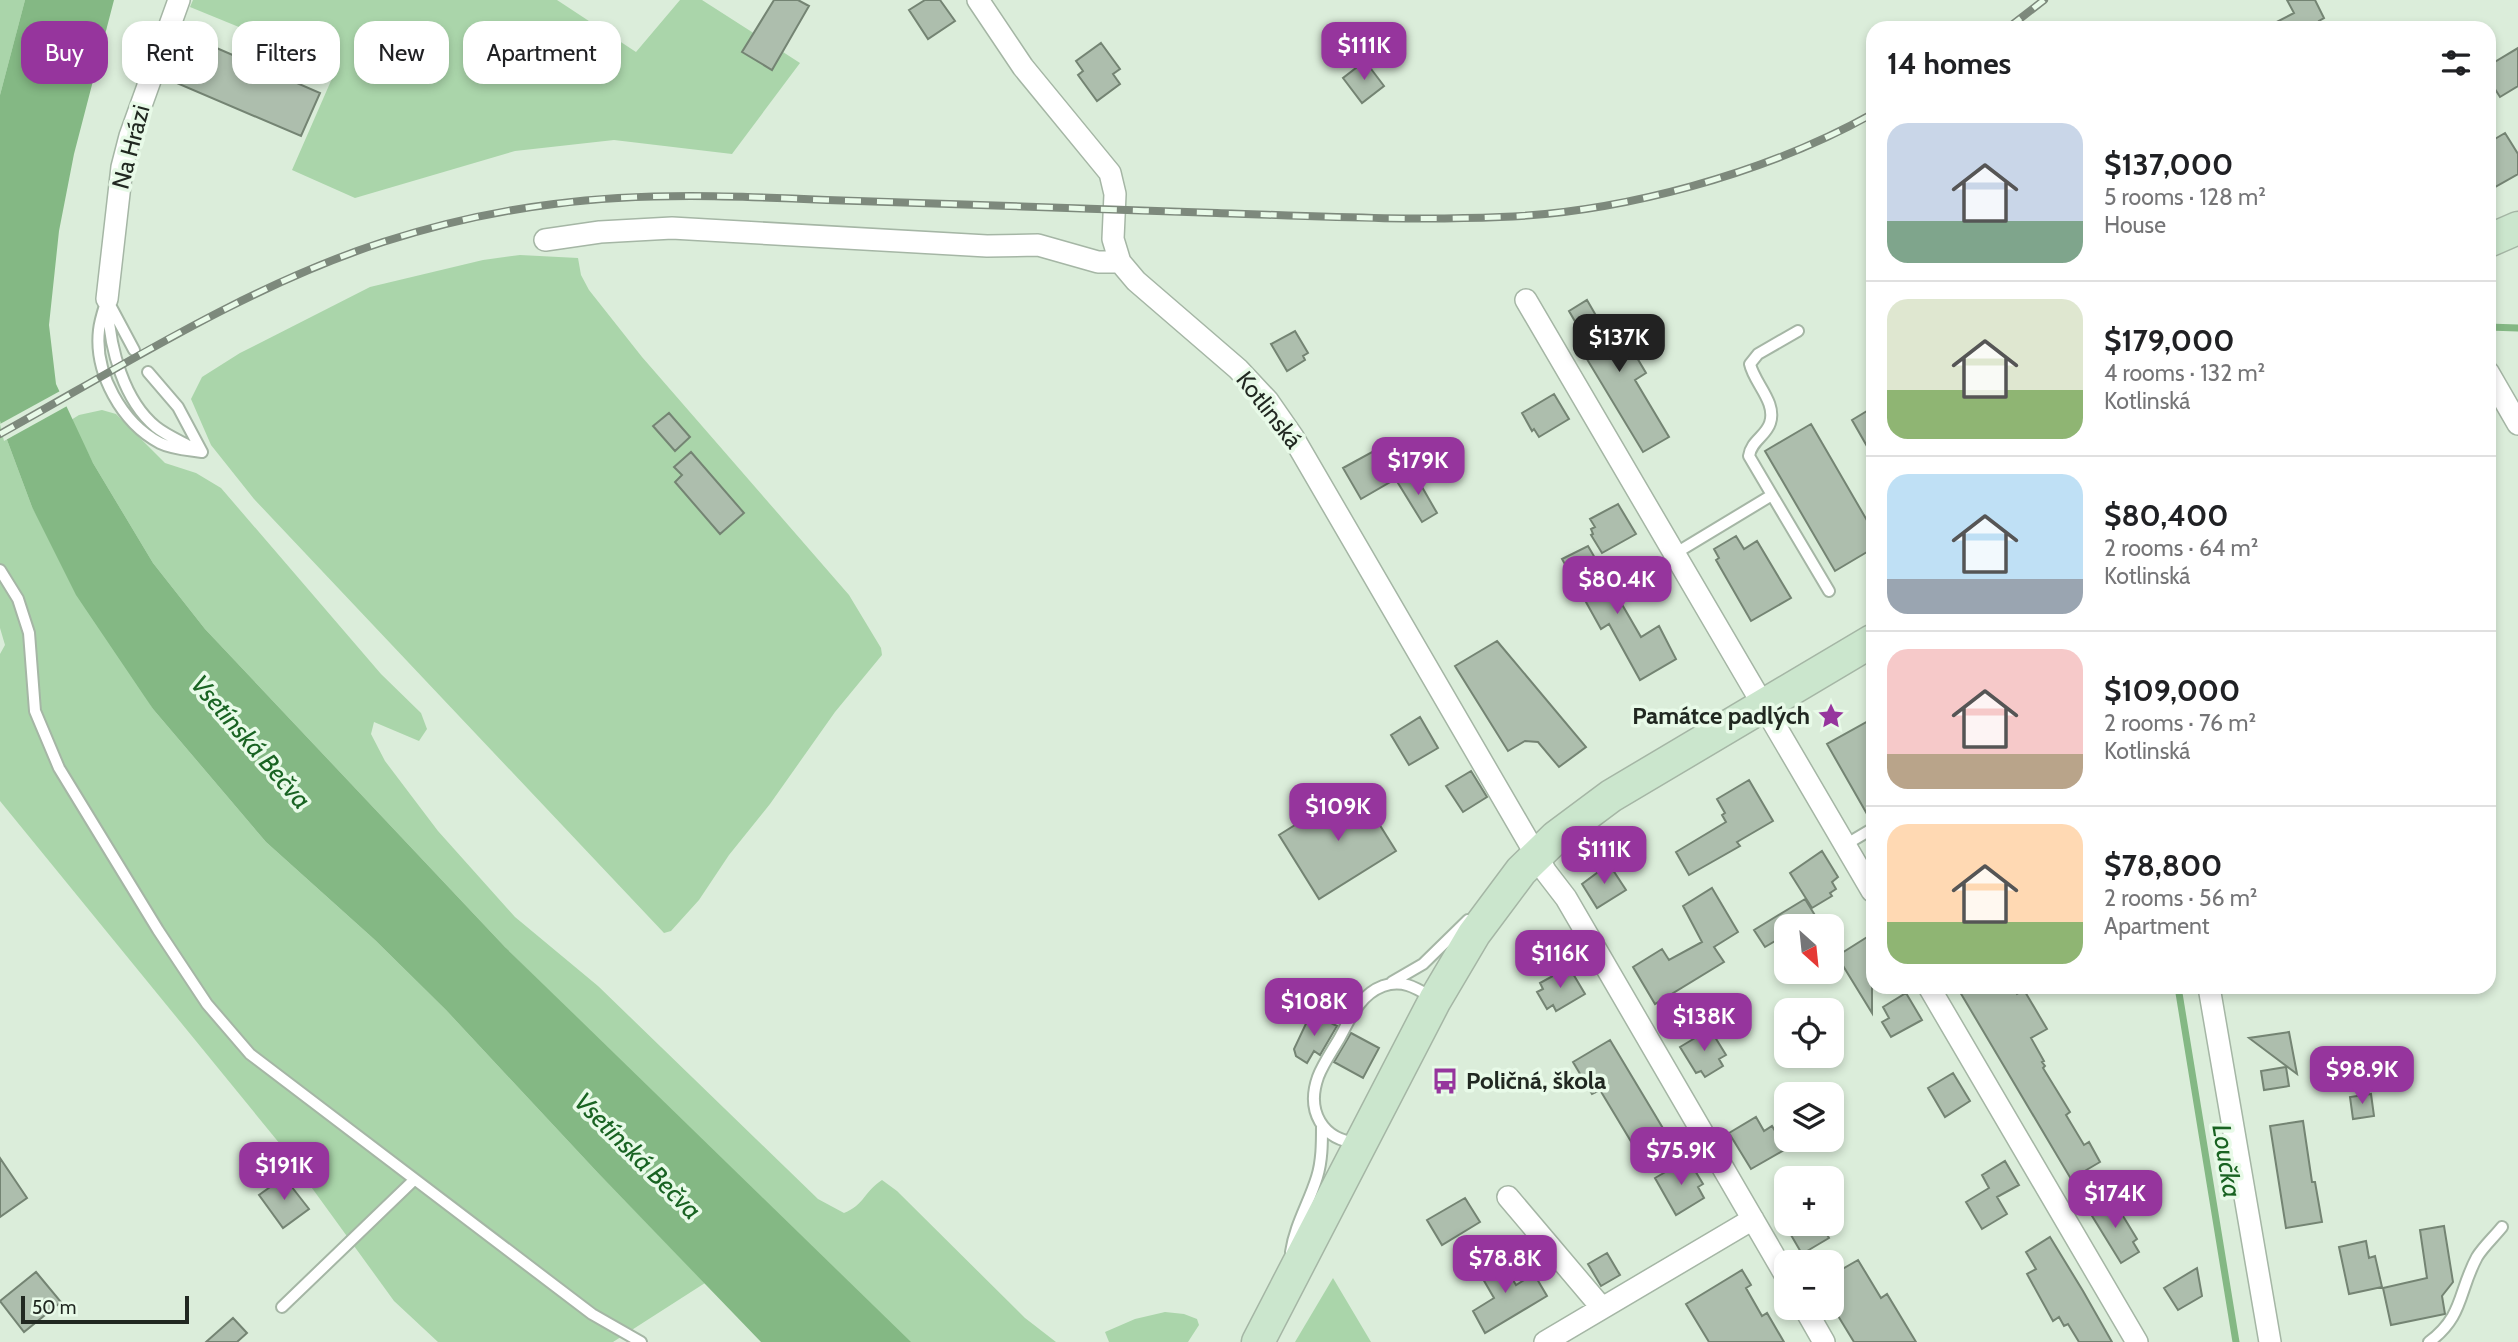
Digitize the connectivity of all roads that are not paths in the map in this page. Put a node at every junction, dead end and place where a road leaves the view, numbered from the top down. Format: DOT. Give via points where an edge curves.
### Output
graph roads {
  1 [pos="178,0"];
  2 [pos="978,0"];
  3 [pos="2518,228"];
  4 [pos="2496,238"];
  5 [pos="545,240"];
  6 [pos="1119,262"];
  7 [pos="107,299"];
  8 [pos="1526,300"];
  9 [pos="1798,331"];
  10 [pos="134,350"];
  11 [pos="148,372"];
  12 [pos="2496,386"];
  13 [pos="2518,424"];
  14 [pos="1772,495"];
  15 [pos="1676,553"];
  16 [pos="0,570"];
  17 [pos="1829,591"];
  18 [pos="1866,645"];
  19 [pos="1763,705"];
  20 [pos="1866,833"];
  21 [pos="1845,845"];
  22 [pos="1536,854"];
  23 [pos="1866,881"];
  24 [pos="1499,898"];
  25 [pos="1383,986"];
  26 [pos="1933,994"];
  27 [pos="2210,994"];
  28 [pos="1435,1000"];
  29 [pos="1322,1127"];
  30 [pos="1361,1143"];
  31 [pos="414,1180"];
  32 [pos="1508,1197"];
  33 [pos="1753,1219"];
  34 [pos="2502,1227"];
  35 [pos="1774,1255"];
  36 [pos="1287,1286"];
  37 [pos="282,1307"];
  38 [pos="1602,1308"];
  39 [pos="1811,1320"];
  40 [pos="641,1342"];
  41 [pos="1258,1342"];
  42 [pos="1545,1342"];
  43 [pos="1824,1342"];
  44 [pos="2137,1342"];
  45 [pos="2270,1342"];
  46 [pos="2429,1342"];
  1 -- 7 [label="street, Na Hrázi" via="122,167"];
  2 -- 6 [label="street" via="1023,67 1110,173 1115,194 1113,239"];
  3 -- 4 [label="main road"];
  5 -- 6 [label="street" via="672,228 973,246 1038,245 1098,262"];
  6 -- 22 [label="street, Kotlinská" via="1238,369 1280,415"];
  7 -- 10 [label="lane"];
  7 -- 11 [label="lane" via="114,350 138,407 162,431 202,452 178,407"];
  8 -- 15 [label="street"];
  9 -- 14 [label="lane" via="1758,354 1750,364 1772,409 1768,428 1749,456"];
  12 -- 13 [label="street"];
  14 -- 15 [label="lane"];
  14 -- 17 [label="lane"];
  15 -- 19 [label="street"];
  16 -- 31 [label="lane" via="18,600 29,632 35,711 59,768 200,993 250,1054"];
  18 -- 19 [label="main road"];
  19 -- 21 [label="street"];
  19 -- 22 [label="main road" via="1611,796"];
  20 -- 21 [label="lane"];
  21 -- 23 [label="street"];
  22 -- 24 [label="main road"];
  22 -- 33 [label="street, Kotlinská"];
  24 -- 25 [label="lane" via="1466,921 1423,964"];
  24 -- 28 [label="main road"];
  25 -- 28 [label="lane" via="1412,985"];
  25 -- 29 [label="lane" via="1357,1006 1318,1077 1314,1095"];
  26 -- 44 [label="street"];
  27 -- 45 [label="street"];
  28 -- 30 [label="main road"];
  29 -- 30 [label="lane" via="1333,1137"];
  29 -- 36 [label="lane" via="1317,1177 1297,1226"];
  30 -- 36 [label="main road"];
  31 -- 37 [label="lane"];
  31 -- 40 [label="lane" via="592,1314"];
  32 -- 38 [label="street"];
  33 -- 35 [label="street, Kotlinská"];
  33 -- 38 [label="street"];
  34 -- 46 [label="lane" via="2478,1255 2445,1330"];
  36 -- 41 [label="main road"];
  38 -- 42 [label="street"];
  39 -- 43 [label="street"];
}
